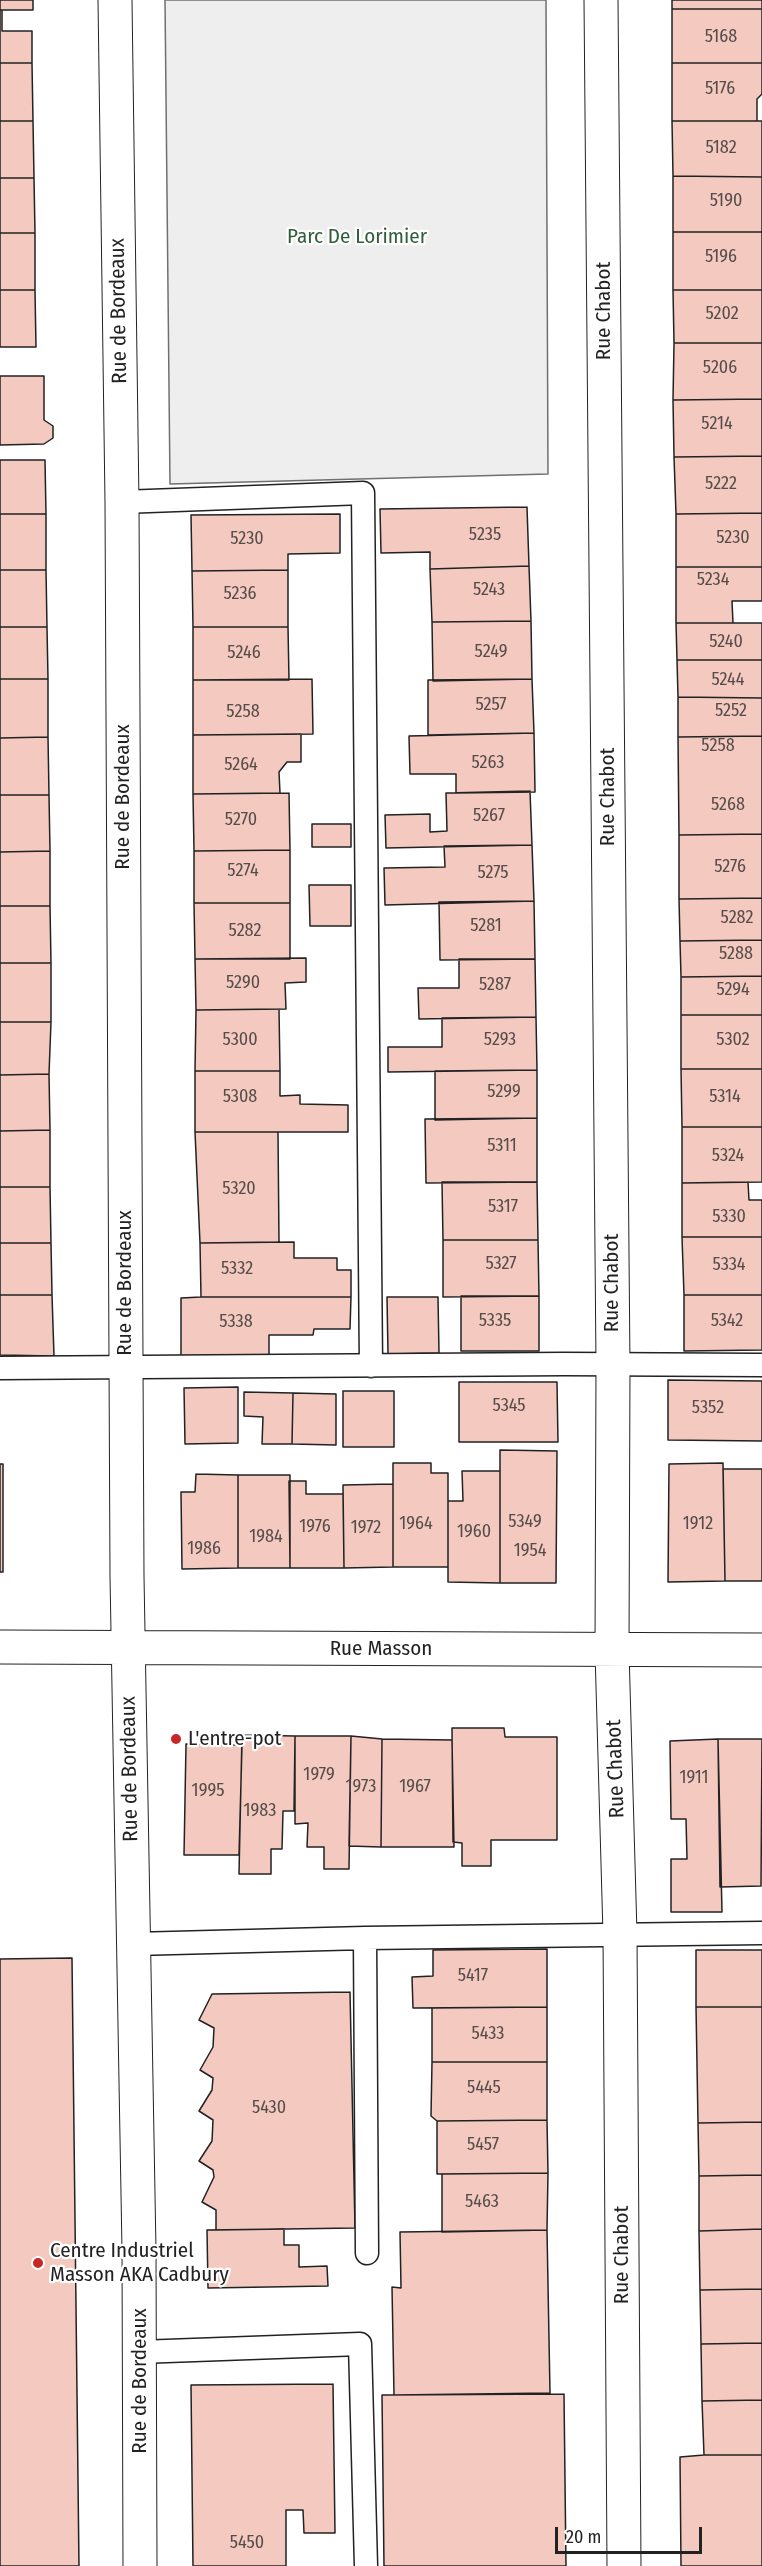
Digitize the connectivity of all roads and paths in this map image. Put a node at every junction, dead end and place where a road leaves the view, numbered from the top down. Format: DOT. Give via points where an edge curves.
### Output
graph roads {
  1 [pos="115,0"];
  2 [pos="601,0"];
  3 [pos="122,502"];
  4 [pos="613,1364"];
  5 [pos="762,1365"];
  6 [pos="371,1366"];
  7 [pos="0,1368"];
  8 [pos="125,1369"];
  9 [pos="0,1647"];
  10 [pos="128,1647"];
  11 [pos="762,1650"];
  12 [pos="612,1651"];
  13 [pos="762,1933"];
  14 [pos="620,1934"];
  15 [pos="365,1938"];
  16 [pos="134,1944"];
  17 [pos="367,2253"];
  18 [pos="140,2352"];
  19 [pos="140,2566"];
  20 [pos="366,2566"];
  21 [pos="624,2566"];
  1 -- 3 [label="street, Rue de Bordeaux"];
  2 -- 4 [label="street, Rue Chabot"];
  3 -- 6 [label="lane" via="363,493"];
  3 -- 8 [label="street, Rue de Bordeaux"];
  4 -- 5 [label="lane"];
  4 -- 6 [label="lane"];
  4 -- 12 [label="street, Rue Chabot"];
  6 -- 8 [label="lane"];
  7 -- 8 [label="lane"];
  8 -- 10 [label="street, Rue de Bordeaux"];
  9 -- 10 [label="street, Rue Masson"];
  10 -- 12 [label="street, Rue Masson"];
  10 -- 16 [label="street, Rue de Bordeaux"];
  11 -- 12 [label="street, Rue Masson"];
  12 -- 14 [label="street, Rue Chabot"];
  13 -- 14 [label="lane"];
  14 -- 15 [label="lane"];
  14 -- 21 [label="street, Rue Chabot"];
  15 -- 16 [label="lane"];
  15 -- 17 [label="lane"];
  16 -- 18 [label="street, Rue de Bordeaux"];
  18 -- 19 [label="street, Rue de Bordeaux"];
  18 -- 20 [label="lane" via="360,2344"];
}
